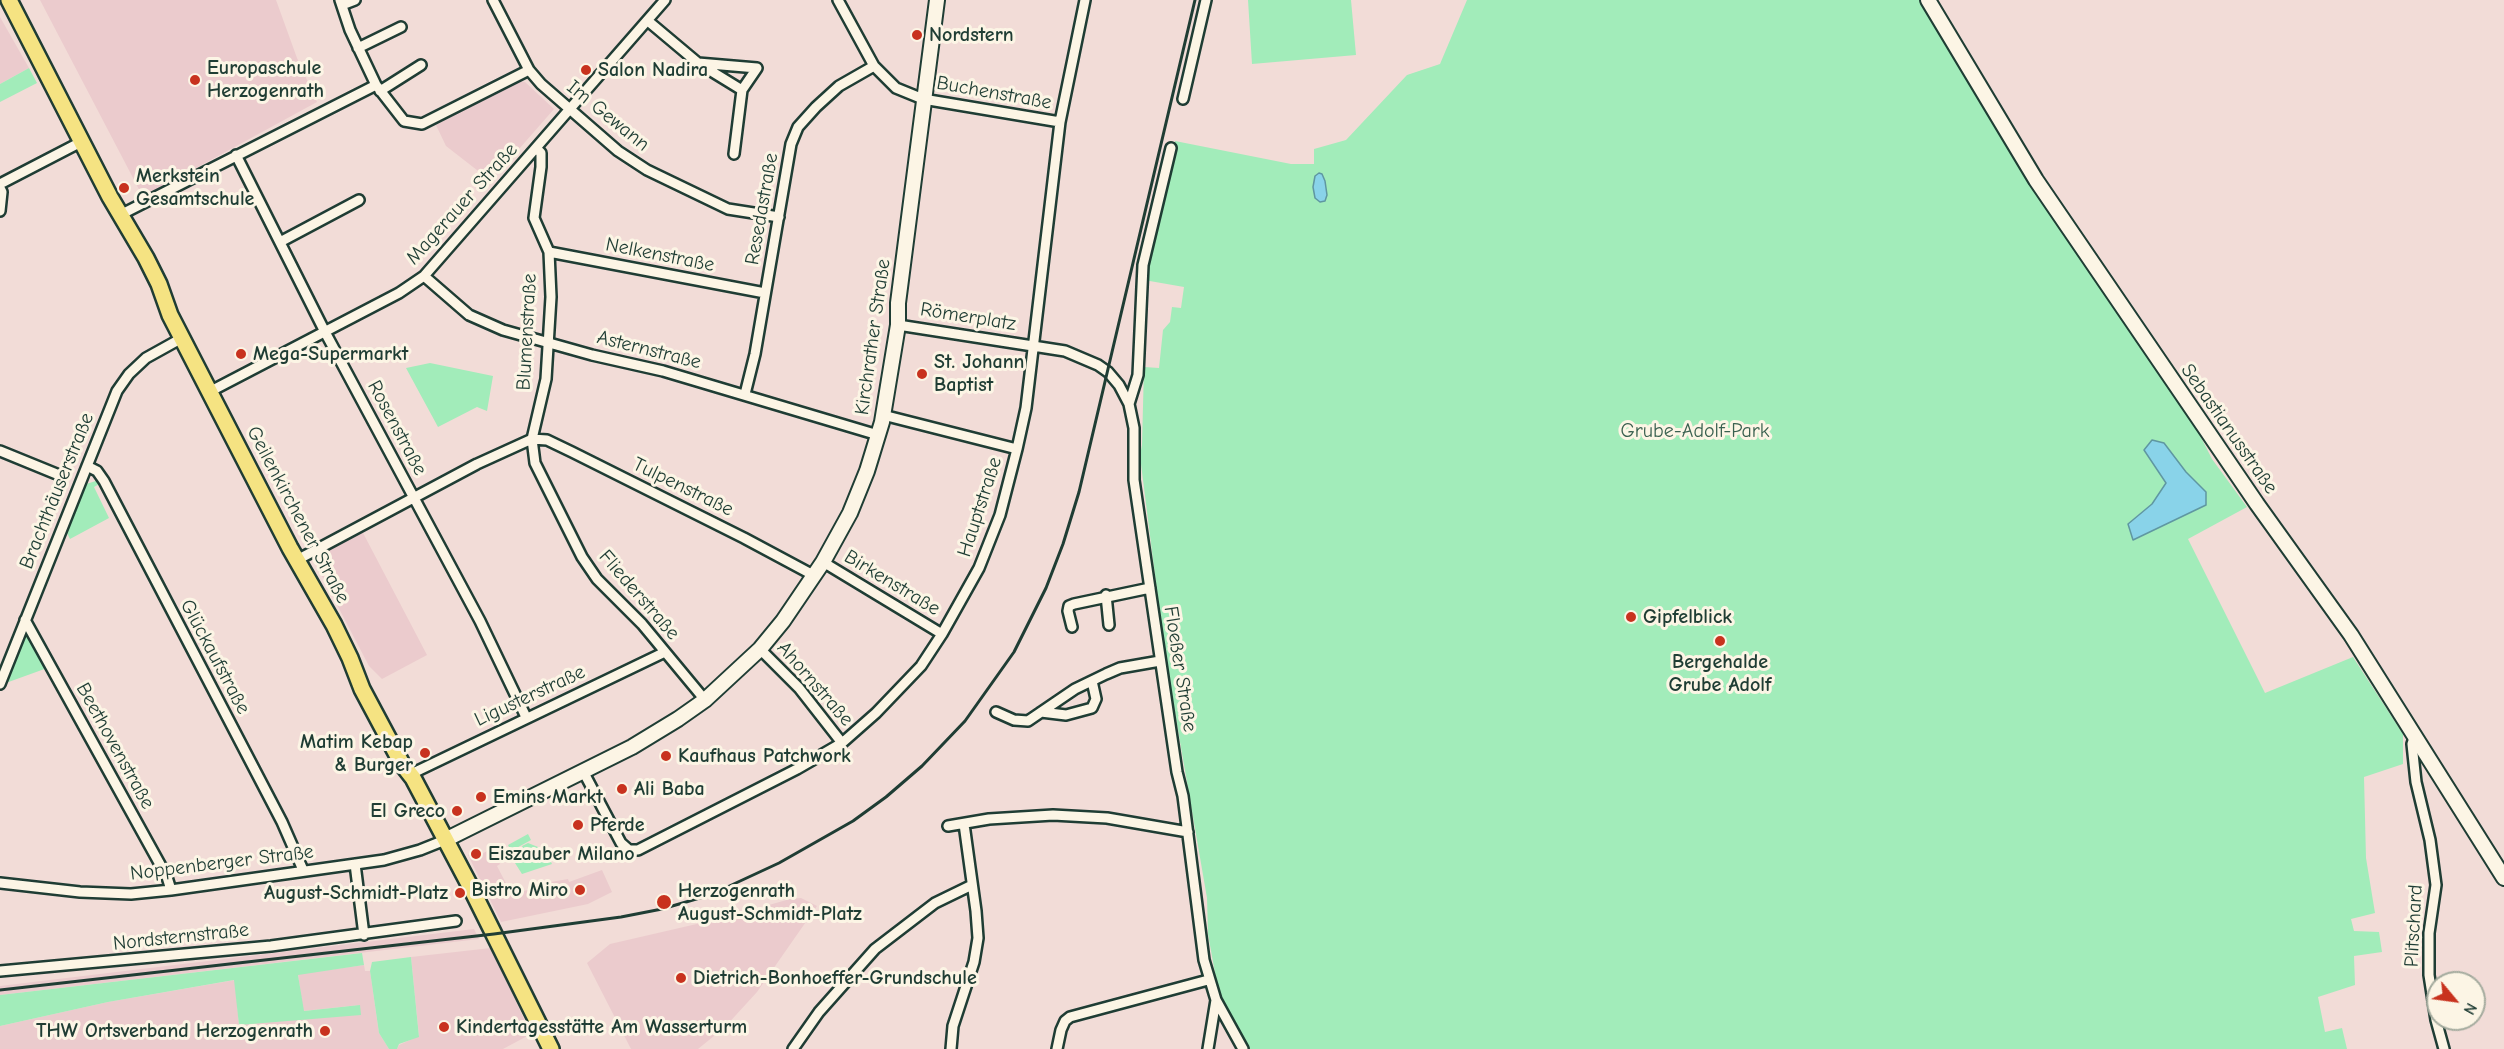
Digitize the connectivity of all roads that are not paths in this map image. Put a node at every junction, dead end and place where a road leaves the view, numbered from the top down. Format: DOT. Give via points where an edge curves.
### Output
graph roads {
  1 [pos="9,0"];
  2 [pos="355,0"];
  3 [pos="493,0"];
  4 [pos="665,0"];
  5 [pos="838,0"];
  6 [pos="937,0"];
  7 [pos="1085,0"];
  8 [pos="1206,0"];
  9 [pos="1928,0"];
  10 [pos="341,3"];
  11 [pos="648,21"];
  12 [pos="401,27"];
  13 [pos="358,48"];
  14 [pos="698,63"];
  15 [pos="422,65"];
  16 [pos="874,66"];
  17 [pos="529,70"];
  18 [pos="378,88"];
  19 [pos="742,90"];
  20 [pos="923,99"];
  21 [pos="1183,99"];
  22 [pos="570,109"];
  23 [pos="1060,122"];
  24 [pos="81,142"];
  25 [pos="536,148"];
  26 [pos="1171,148"];
  27 [pos="734,154"];
  28 [pos="236,155"];
  29 [pos="0,186"];
  30 [pos="359,200"];
  31 [pos="0,211"];
  32 [pos="120,215"];
  33 [pos="779,217"];
  34 [pos="280,243"];
  35 [pos="549,252"];
  36 [pos="424,276"];
  37 [pos="765,293"];
  38 [pos="898,325"];
  39 [pos="325,332"];
  40 [pos="182,338"];
  41 [pos="547,343"];
  42 [pos="1032,345"];
  43 [pos="209,392"];
  44 [pos="745,394"];
  45 [pos="1129,404"];
  46 [pos="883,415"];
  47 [pos="878,435"];
  48 [pos="532,439"];
  49 [pos="1017,449"];
  50 [pos="0,452"];
  51 [pos="87,466"];
  52 [pos="59,475"];
  53 [pos="414,497"];
  54 [pos="297,560"];
  55 [pos="824,562"];
  56 [pos="815,576"];
  57 [pos="1150,588"];
  58 [pos="1106,595"];
  59 [pos="25,620"];
  60 [pos="1109,626"];
  61 [pos="1072,627"];
  62 [pos="942,634"];
  63 [pos="760,649"];
  64 [pos="665,652"];
  65 [pos="1160,661"];
  66 [pos="1092,681"];
  67 [pos="0,684"];
  68 [pos="705,700"];
  69 [pos="996,712"];
  70 [pos="1041,712"];
  71 [pos="526,717"];
  72 [pos="2415,735"];
  73 [pos="842,743"];
  74 [pos="584,771"];
  75 [pos="411,774"];
  76 [pos="964,824"];
  77 [pos="948,826"];
  78 [pos="1188,832"];
  79 [pos="445,840"];
  80 [pos="355,864"];
  81 [pos="303,870"];
  82 [pos="2504,878"];
  83 [pos="0,883"];
  84 [pos="972,885"];
  85 [pos="171,890"];
  86 [pos="456,921"];
  87 [pos="364,935"];
  88 [pos="0,971"];
  89 [pos="1209,980"];
  90 [pos="1216,1000"];
  91 [pos="551,1049"];
  92 [pos="793,1049"];
  93 [pos="951,1049"];
  94 [pos="1057,1049"];
  95 [pos="1208,1049"];
  96 [pos="1243,1049"];
  97 [pos="2444,1049"];
  1 -- 24 [label="main road, Geilenkirchener Straße"];
  2 -- 10 [label="street"];
  3 -- 17 [label="street, Im Gewann"];
  4 -- 11 [label="street, Magerauer Straße"];
  5 -- 16 [label="street, Buchenstraße"];
  6 -- 20 [label="main road, Kirchrather Straße"];
  7 -- 23 [label="street, Hauptstraße"];
  8 -- 21 [label="street"];
  9 -- 72 [label="main road, Sebastianusstraße" via="2036,180 2351,635"];
  10 -- 13 [label="street"];
  11 -- 14 [label="street"];
  11 -- 22 [label="street, Magerauer Straße"];
  12 -- 13 [label="street"];
  13 -- 18 [label="street"];
  14 -- 19 [label="street"];
  14 -- 19 [label="street" via="757,69"];
  15 -- 18 [label="street"];
  16 -- 20 [label="street, Buchenstraße" via="896,88"];
  16 -- 33 [label="street, Resedastraße" via="839,86 798,127 787,160"];
  17 -- 18 [label="street" via="422,124 404,121"];
  17 -- 22 [label="street, Im Gewann"];
  18 -- 28 [label="street"];
  19 -- 27 [label="street"];
  20 -- 23 [label="street, Buchenstraße"];
  20 -- 38 [label="main road, Kirchrather Straße"];
  22 -- 25 [label="street, Magerauer Straße"];
  22 -- 33 [label="street, Im Gewann" via="614,148 647,170 728,209"];
  23 -- 42 [label="street, Hauptstraße"];
  24 -- 29 [label="street"];
  24 -- 32 [label="main road, Geilenkirchener Straße"];
  25 -- 35 [label="street, Blumenstraße" via="541,153 541,167 534,218"];
  25 -- 36 [label="street, Magerauer Straße"];
  26 -- 45 [label="street" via="1143,265 1138,375"];
  28 -- 32 [label="street"];
  28 -- 34 [label="street, Rosenstraße"];
  29 -- 31 [label="street"];
  30 -- 34 [label="street"];
  32 -- 40 [label="main road, Geilenkirchener Straße" via="150,267"];
  33 -- 37 [label="street, Resedastraße"];
  34 -- 39 [label="street, Rosenstraße"];
  35 -- 37 [label="street, Nelkenstraße"];
  35 -- 41 [label="street, Blumenstraße"];
  36 -- 39 [label="street, Magerauer Straße"];
  36 -- 41 [label="street, Asternstraße" via="469,315"];
  37 -- 44 [label="street, Resedastraße"];
  38 -- 42 [label="street, Römerplatz"];
  38 -- 46 [label="main road, Kirchrather Straße"];
  39 -- 43 [label="street, Magerauer Straße"];
  39 -- 53 [label="street, Rosenstraße"];
  40 -- 43 [label="main road, Geilenkirchener Straße"];
  40 -- 51 [label="street, Brachthäuserstraße" via="146,358 129,374 117,391"];
  41 -- 44 [label="street, Asternstraße"];
  41 -- 48 [label="street, Blumenstraße" via="546,379"];
  42 -- 45 [label="street, Floeßer Straße" via="1065,351 1098,365 1119,385"];
  42 -- 49 [label="street, Hauptstraße" via="1026,408"];
  43 -- 54 [label="main road, Geilenkirchener Straße"];
  44 -- 47 [label="street, Asternstraße"];
  45 -- 57 [label="street, Floeßer Straße" via="1134,428 1134,480"];
  46 -- 47 [label="main road, Kirchrather Straße"];
  46 -- 49 [label="street"];
  47 -- 55 [label="main road, Kirchrather Straße" via="850,513"];
  48 -- 53 [label="street"];
  48 -- 56 [label="street, Tulpenstraße" via="547,440 572,452"];
  48 -- 64 [label="street, Fliederstraße" via="535,463 582,557 597,579"];
  49 -- 62 [label="street, Hauptstraße" via="1000,515 983,557"];
  50 -- 52 [label="street"];
  51 -- 59 [label="street, Brachthäuserstraße"];
  51 -- 81 [label="street, Glückaufstraße" via="104,481 282,822"];
  53 -- 54 [label="street"];
  53 -- 71 [label="street, Rosenstraße"];
  54 -- 75 [label="main road, Geilenkirchener Straße" via="350,658 362,689"];
  55 -- 56 [label="main road, Kirchrather Straße"];
  55 -- 62 [label="street, Birkenstraße"];
  56 -- 63 [label="main road, Kirchrather Straße"];
  57 -- 58 [label="street"];
  57 -- 65 [label="street, Floeßer Straße"];
  58 -- 60 [label="street"];
  58 -- 61 [label="street" via="1069,606"];
  59 -- 67 [label="street, Brachthäuserstraße"];
  59 -- 85 [label="street, Beethovenstraße"];
  62 -- 73 [label="street, Hauptstraße" via="921,666"];
  63 -- 68 [label="main road, Kirchrather Straße"];
  63 -- 73 [label="street, Ahornstraße" via="799,688"];
  64 -- 68 [label="street, Fliederstraße"];
  64 -- 71 [label="street, Ligusterstraße"];
  65 -- 66 [label="street" via="1120,668"];
  65 -- 78 [label="street, Floeßer Straße"];
  66 -- 70 [label="street"];
  66 -- 70 [label="street" via="1096,699 1092,708 1066,715"];
  68 -- 74 [label="main road, Kirchrather Straße" via="660,730"];
  69 -- 70 [label="street" via="1020,722"];
  71 -- 75 [label="street, Ligusterstraße"];
  72 -- 82 [label="main road, Sebastianusstraße"];
  72 -- 97 [label="street, Plitschard" via="2412,744 2416,783 2436,885 2429,933 2429,975"];
  73 -- 74 [label="street, Hauptstraße" via="638,850 629,850 621,843"];
  74 -- 79 [label="main road"];
  75 -- 79 [label="main road, Geilenkirchener Straße"];
  76 -- 77 [label="street"];
  76 -- 78 [label="street" via="1006,817 1080,816"];
  76 -- 84 [label="street"];
  78 -- 89 [label="street, Floeßer Straße"];
  79 -- 80 [label="street, Noppenberger Straße" via="411,853"];
  79 -- 91 [label="main road, Geilenkirchener Straße"];
  80 -- 81 [label="street, Noppenberger Straße"];
  80 -- 87 [label="street"];
  81 -- 85 [label="street, Noppenberger Straße"];
  83 -- 85 [label="street, Noppenberger Straße" via="80,892 131,894"];
  84 -- 92 [label="street" via="935,903 875,949 819,1012"];
  84 -- 93 [label="street" via="978,939 952,1026"];
  86 -- 87 [label="street, Nordsternstraße"];
  87 -- 88 [label="street, Nordsternstraße"];
  89 -- 90 [label="street, Floeßer Straße"];
  89 -- 94 [label="street" via="1070,1017 1061,1030"];
  90 -- 95 [label="street"];
  90 -- 96 [label="street, Floeßer Straße"];
}
